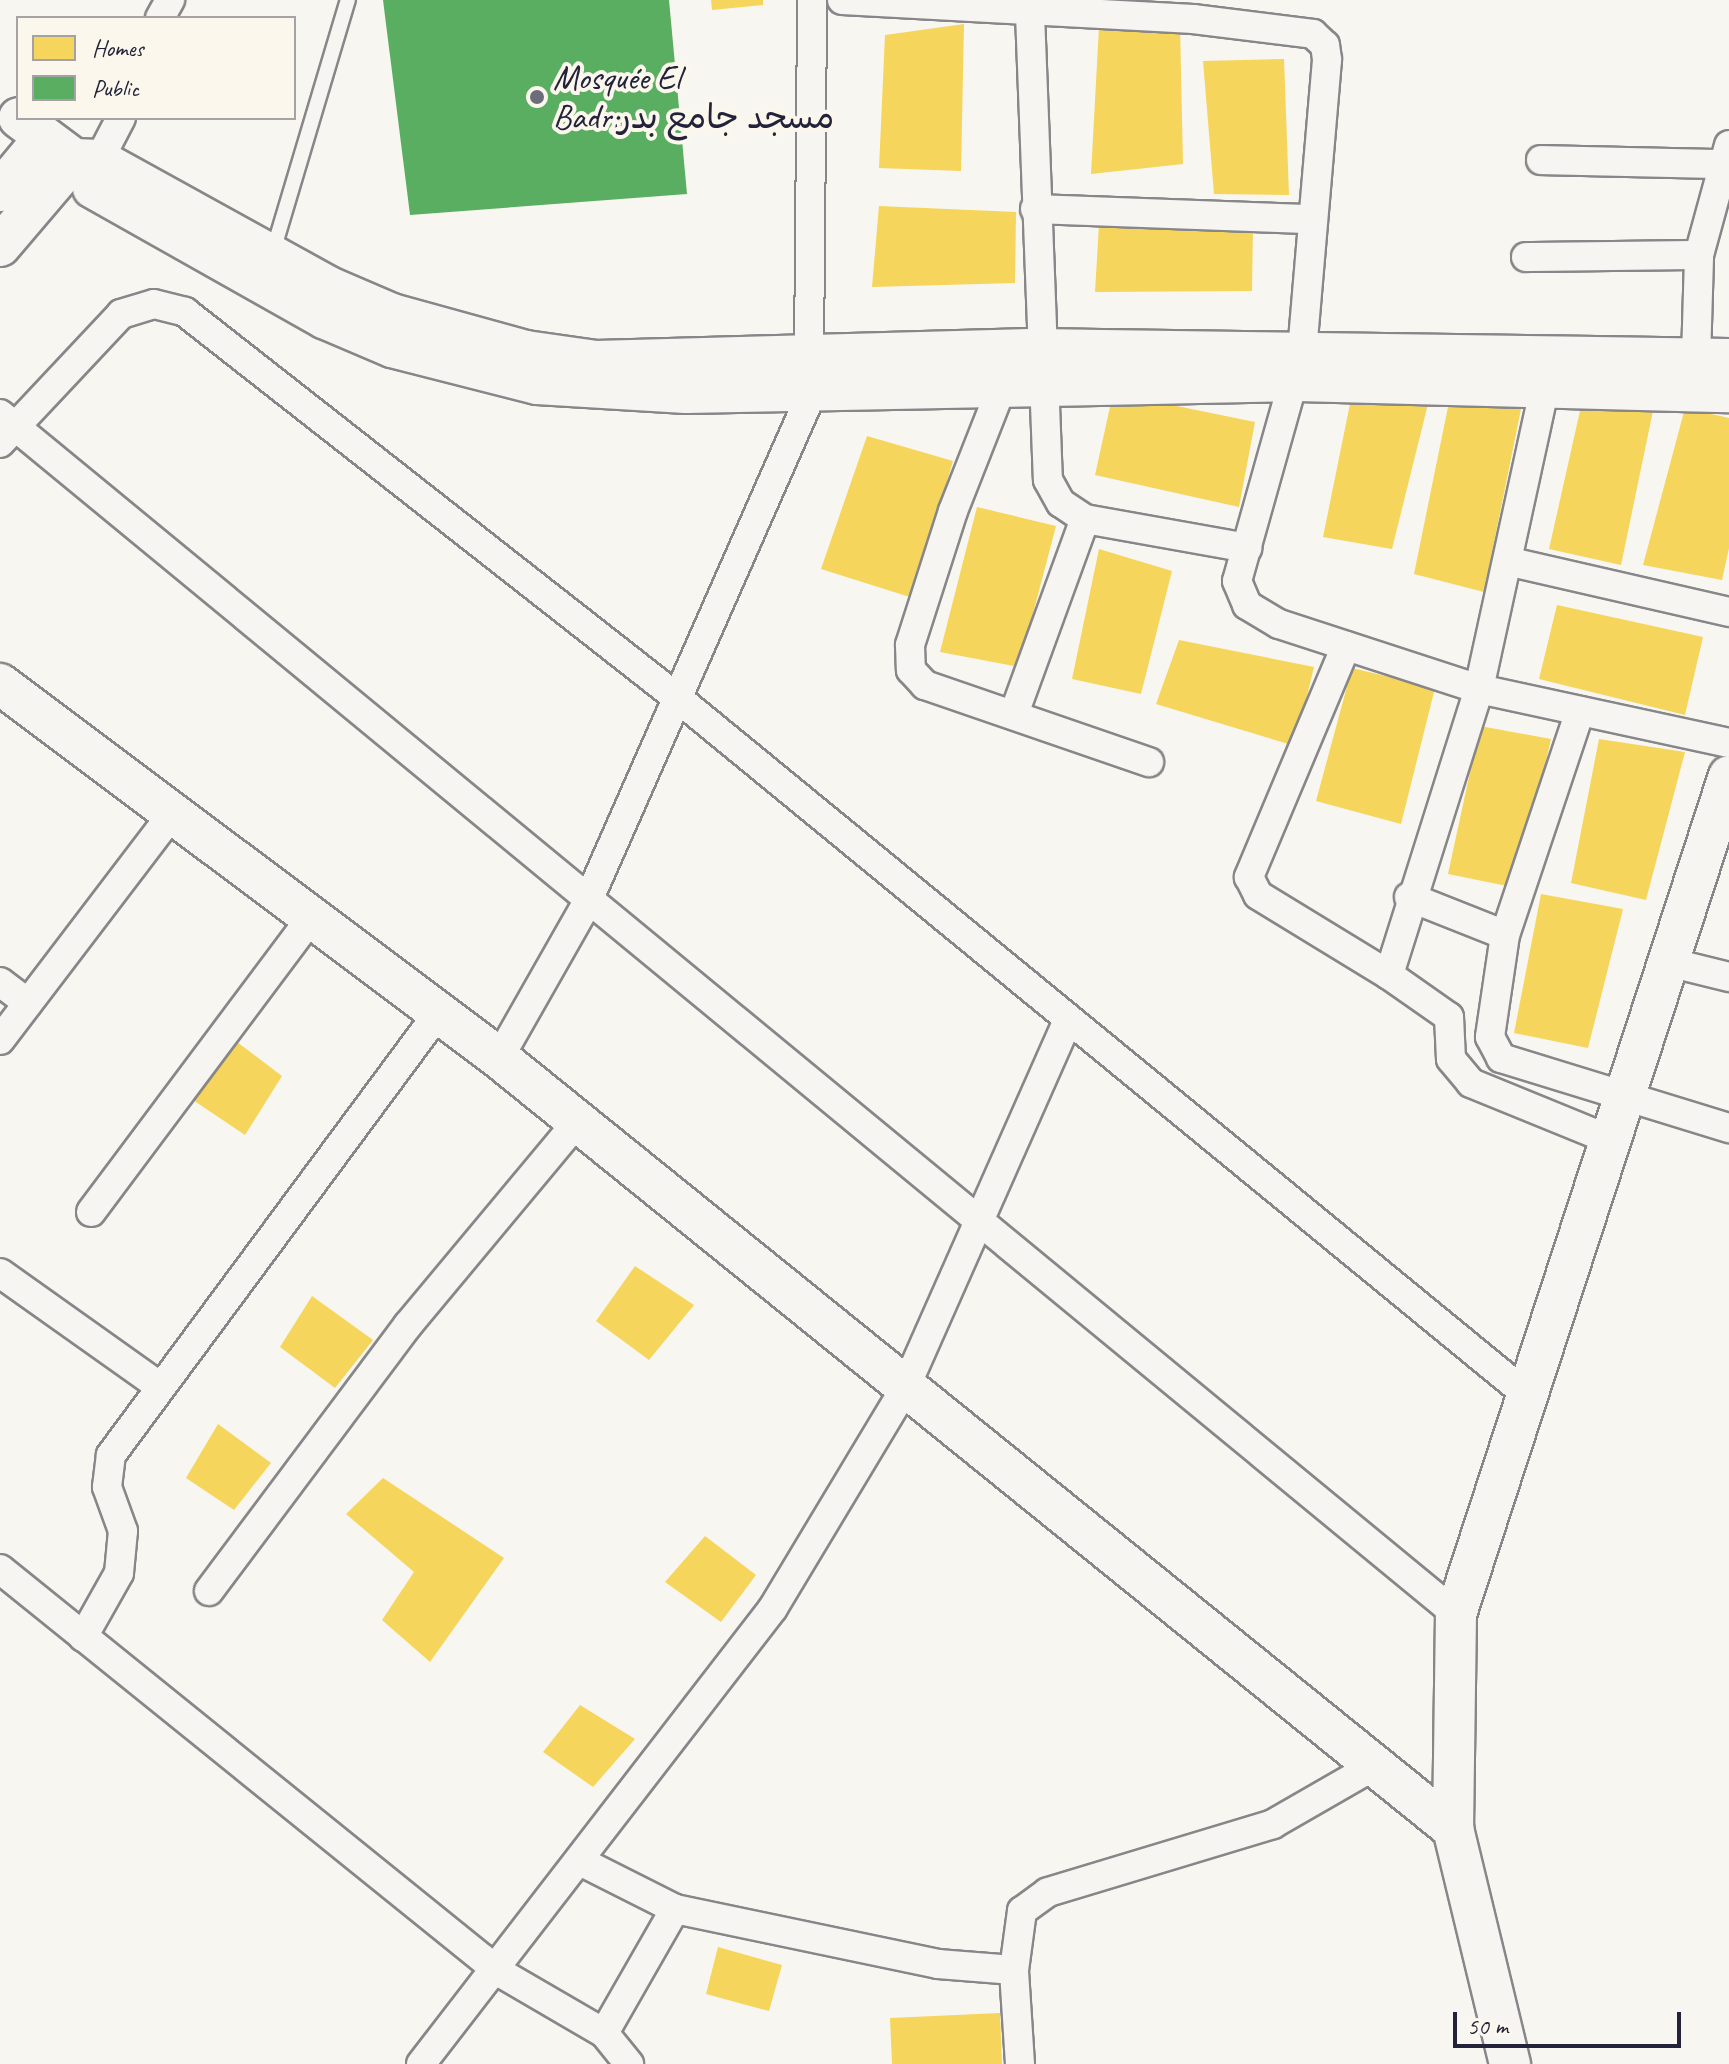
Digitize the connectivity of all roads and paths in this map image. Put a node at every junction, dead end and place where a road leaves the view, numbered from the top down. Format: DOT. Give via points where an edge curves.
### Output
graph roads {
  1 [pos="348,0"];
  2 [pos="812,0"];
  3 [pos="842,0"];
  4 [pos="1030,14"];
  5 [pos="25,120"];
  6 [pos="114,120"];
  7 [pos="51,138"];
  8 [pos="1727,154"];
  9 [pos="1541,160"];
  10 [pos="0,191"];
  11 [pos="1035,209"];
  12 [pos="1312,219"];
  13 [pos="0,246"];
  14 [pos="1699,255"];
  15 [pos="1526,257"];
  16 [pos="264,271"];
  17 [pos="1712,359"];
  18 [pos="1300,365"];
  19 [pos="812,372"];
  20 [pos="1028,372"];
  21 [pos="1545,386"];
  22 [pos="1729,392"];
  23 [pos="5,429"];
  24 [pos="1085,519"];
  25 [pos="1247,548"];
  26 [pos="1511,562"];
  27 [pos="1729,612"];
  28 [pos="1346,646"];
  29 [pos="0,684"];
  30 [pos="1479,689"];
  31 [pos="680,700"];
  32 [pos="1015,711"];
  33 [pos="1580,711"];
  34 [pos="1729,743"];
  35 [pos="1149,762"];
  36 [pos="1729,776"];
  37 [pos="173,813"];
  38 [pos="1409,897"];
  39 [pos="587,903"];
  40 [pos="312,917"];
  41 [pos="1505,935"];
  42 [pos="1668,962"];
  43 [pos="1389,975"];
  44 [pos="1729,977"];
  45 [pos="0,982"];
  46 [pos="28,1003"];
  47 [pos="439,1012"];
  48 [pos="1068,1020"];
  49 [pos="0,1040"];
  50 [pos="499,1058"];
  51 [pos="1625,1096"];
  52 [pos="578,1121"];
  53 [pos="1729,1128"];
  54 [pos="1613,1141"];
  55 [pos="91,1212"];
  56 [pos="978,1227"];
  57 [pos="0,1273"];
  58 [pos="159,1386"];
  59 [pos="905,1388"];
  60 [pos="1525,1393"];
  61 [pos="0,1569"];
  62 [pos="209,1591"];
  63 [pos="1456,1614"];
  64 [pos="83,1637"];
  65 [pos="1374,1766"];
  66 [pos="1453,1829"];
  67 [pos="580,1861"];
  68 [pos="675,1909"];
  69 [pos="1014,1970"];
  70 [pos="499,1972"];
  71 [pos="604,2033"];
  72 [pos="421,2064"];
  73 [pos="629,2064"];
  74 [pos="1020,2064"];
  75 [pos="1510,2064"];
  1 -- 16 [label="lane"];
  2 -- 19 [label="street"];
  3 -- 4 [label="street"];
  4 -- 11 [label="street"];
  4 -- 12 [label="street" via="1193,19 1313,34 1325,45 1327,60"];
  5 -- 7 [label="street"];
  6 -- 7 [label="street"];
  7 -- 10 [label="street"];
  7 -- 13 [label="street"];
  7 -- 16 [label="street" via="93,188"];
  8 -- 9 [label="street"];
  8 -- 14 [label="street"];
  11 -- 12 [label="street"];
  11 -- 20 [label="street"];
  12 -- 18 [label="street"];
  14 -- 15 [label="street"];
  14 -- 17 [label="street"];
  16 -- 19 [label="street" via="526,351 596,361"];
  17 -- 18 [label="street"];
  18 -- 20 [label="street"];
  18 -- 21 [label="street"];
  18 -- 25 [label="street"];
  19 -- 20 [label="street"];
  19 -- 31 [label="street"];
  20 -- 24 [label="street" via="1048,480 1061,503"];
  20 -- 32 [label="street" via="910,645 911,670 925,685"];
  21 -- 22 [label="street"];
  21 -- 26 [label="street"];
  23 -- 31 [label="street" via="121,314 154,304 185,312"];
  23 -- 39 [label="street"];
  24 -- 25 [label="street"];
  24 -- 32 [label="street"];
  25 -- 28 [label="street" via="1237,581 1247,605 1279,624"];
  26 -- 27 [label="street"];
  26 -- 30 [label="street"];
  28 -- 30 [label="street"];
  28 -- 43 [label="street" via="1249,877 1258,895"];
  29 -- 37 [label="street"];
  30 -- 33 [label="street"];
  30 -- 38 [label="street"];
  31 -- 39 [label="street"];
  31 -- 48 [label="street"];
  32 -- 35 [label="street"];
  33 -- 34 [label="street"];
  33 -- 41 [label="street"];
  36 -- 42 [label="street"];
  37 -- 40 [label="street"];
  37 -- 46 [label="street"];
  38 -- 41 [label="street"];
  38 -- 43 [label="street"];
  39 -- 50 [label="street"];
  39 -- 56 [label="street"];
  40 -- 47 [label="street"];
  40 -- 55 [label="street"];
  41 -- 51 [label="street" via="1490,1037 1501,1058"];
  42 -- 44 [label="street"];
  42 -- 51 [label="street"];
  43 -- 54 [label="street" via="1449,1017 1451,1059 1471,1083"];
  45 -- 46 [label="street"];
  46 -- 49 [label="street"];
  47 -- 50 [label="street"];
  47 -- 58 [label="street"];
  48 -- 56 [label="street"];
  48 -- 60 [label="street"];
  50 -- 52 [label="street"];
  51 -- 53 [label="street"];
  51 -- 54 [label="street"];
  52 -- 59 [label="street"];
  52 -- 62 [label="street" via="408,1325"];
  54 -- 60 [label="street"];
  56 -- 59 [label="street"];
  56 -- 63 [label="street"];
  57 -- 58 [label="street"];
  58 -- 64 [label="street" via="111,1455 107,1487 123,1531 119,1573"];
  59 -- 65 [label="street"];
  59 -- 67 [label="street" via="773,1608"];
  60 -- 63 [label="street"];
  61 -- 64 [label="street"];
  63 -- 66 [label="street"];
  64 -- 70 [label="street"];
  65 -- 66 [label="street"];
  65 -- 69 [label="street" via="1273,1824 1048,1892 1022,1911"];
  66 -- 75 [label="street"];
  67 -- 68 [label="street"];
  67 -- 70 [label="street"];
  68 -- 69 [label="street" via="938,1964"];
  68 -- 71 [label="street"];
  69 -- 74 [label="street"];
  70 -- 71 [label="street"];
  70 -- 72 [label="street"];
  71 -- 73 [label="street"];
}
